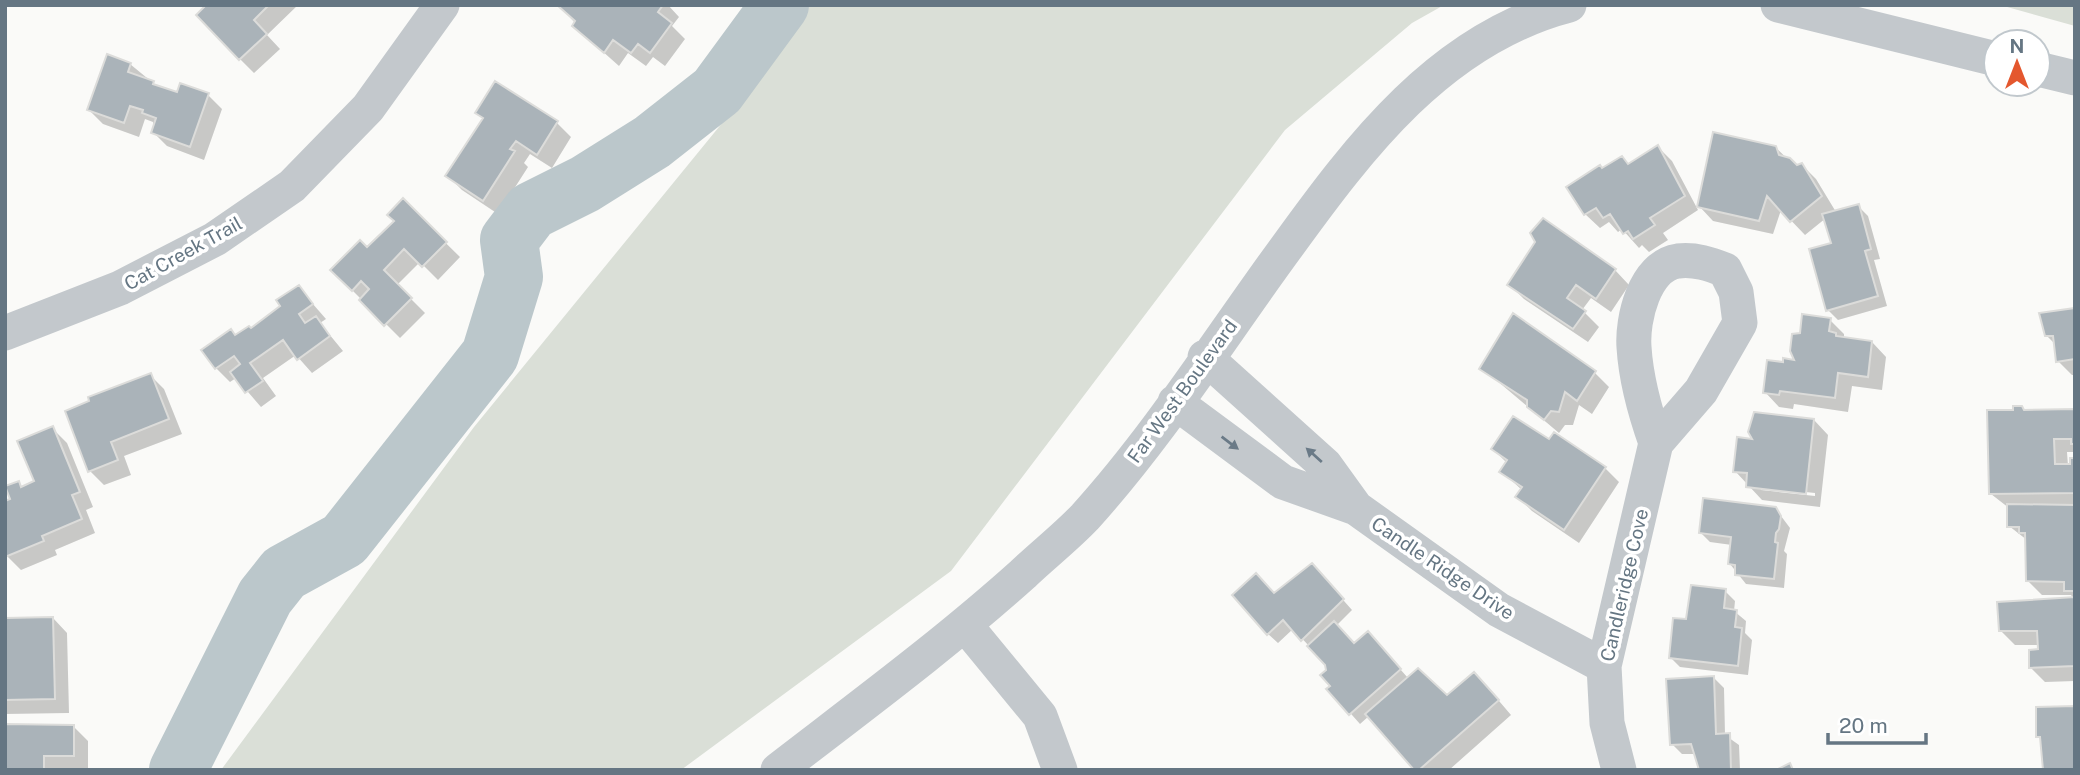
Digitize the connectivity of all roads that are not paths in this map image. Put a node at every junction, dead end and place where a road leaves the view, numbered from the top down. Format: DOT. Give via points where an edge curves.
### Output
graph roads {
  1 [pos="442,5"];
  2 [pos="1569,5"];
  3 [pos="1778,5"];
  4 [pos="1982,56"];
  5 [pos="2052,72"];
  6 [pos="2075,78"];
  7 [pos="5,334"];
  8 [pos="1205,357"];
  9 [pos="1175,402"];
  10 [pos="1656,443"];
  11 [pos="1356,508"];
  12 [pos="966,626"];
  13 [pos="1604,666"];
  14 [pos="778,770"];
  15 [pos="1060,770"];
  16 [pos="1619,770"];
  1 -- 7 [label="street, Cat Creek Trail" via="368,108 292,186 215,239 120,288"];
  2 -- 8 [label="street, Far West Boulevard" via="1485,40 1423,84 1352,157"];
  3 -- 4 [label="street"];
  5 -- 6 [label="street"];
  8 -- 9 [label="street, Far West Boulevard"];
  11 -- 8 [label="street, Candle Ridge Drive, one-way" via="1325,465"];
  9 -- 11 [label="street, Candle Ridge Drive, one-way" via="1283,482"];
  9 -- 12 [label="street, Far West Boulevard" via="1083,519"];
  10 -- 10 [label="street, Candleridge Cove" via="1643,404 1634,345 1639,307 1652,276 1675,261 1705,262 1725,270 1736,292 1740,323 1701,391"];
  10 -- 13 [label="street, Candleridge Cove"];
  11 -- 13 [label="street, Candle Ridge Drive" via="1499,610"];
  12 -- 14 [label="street, Far West Boulevard"];
  12 -- 15 [label="street" via="1040,716"];
  13 -- 16 [label="street, Candleridge Cove" via="1607,723"];
}
